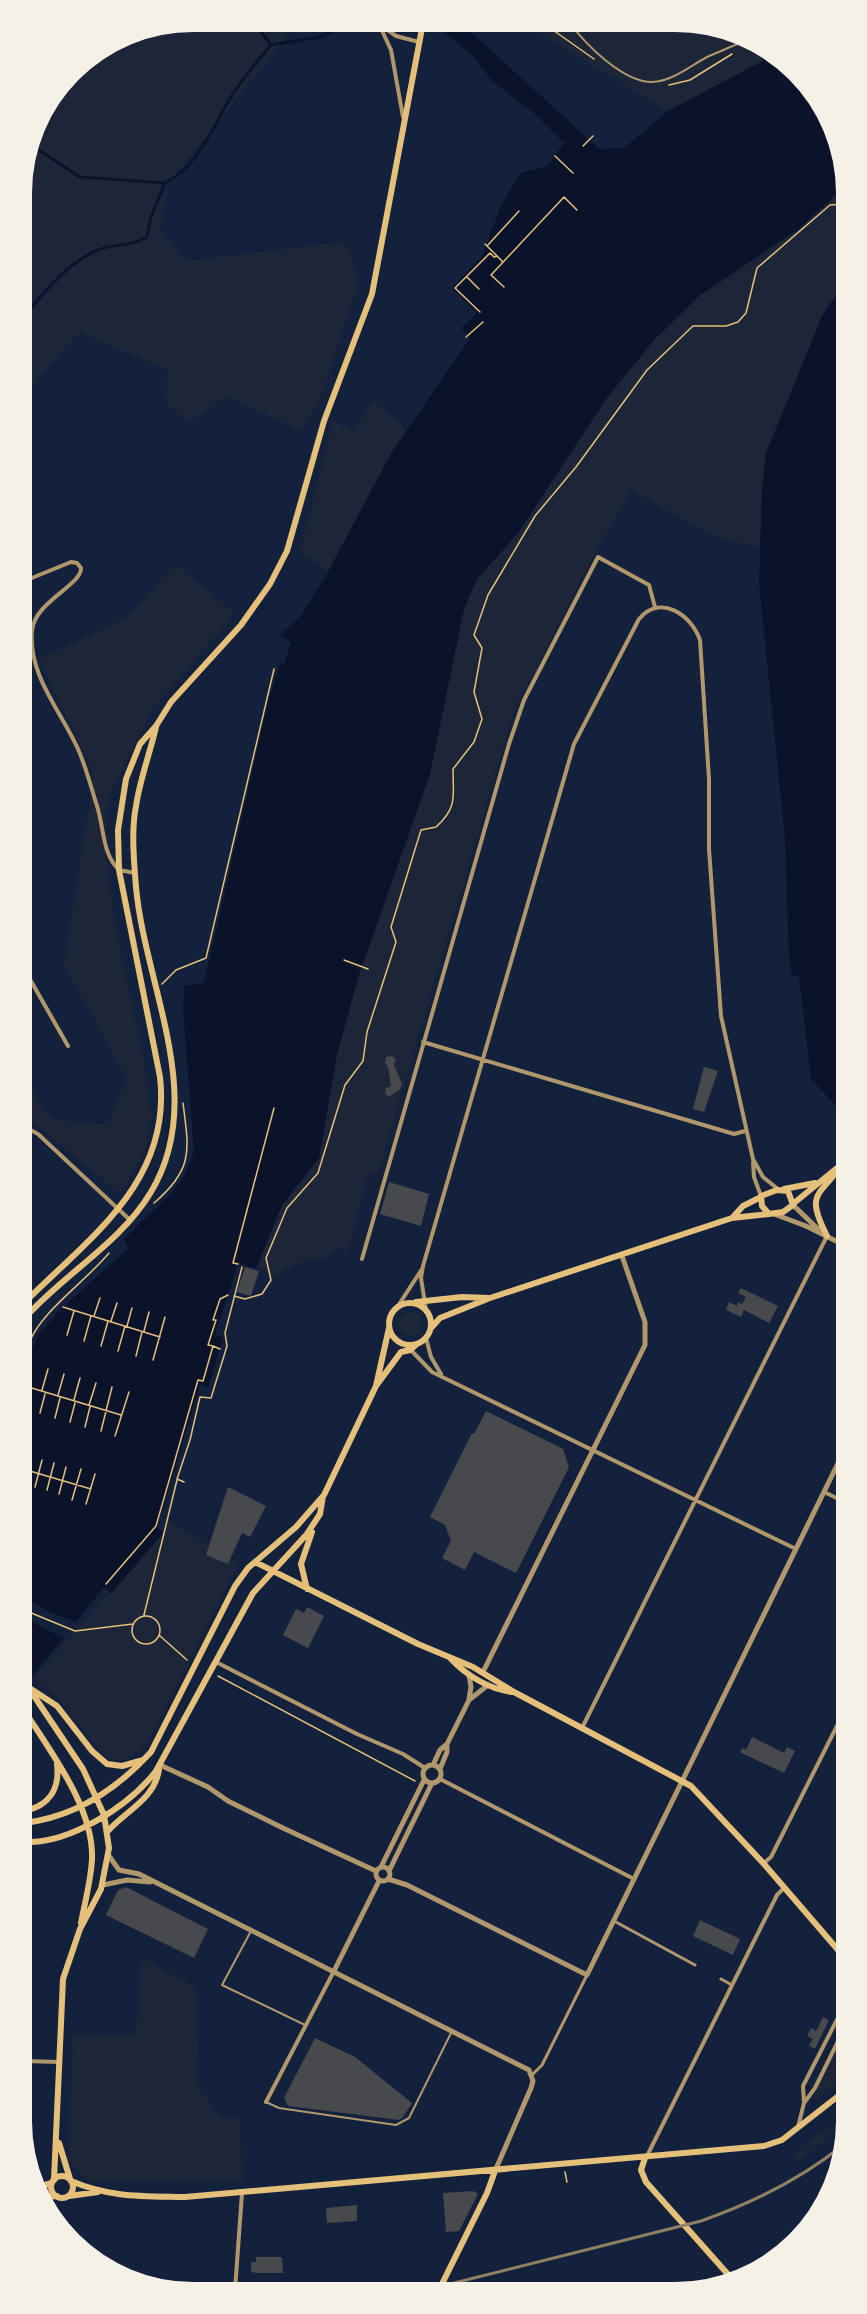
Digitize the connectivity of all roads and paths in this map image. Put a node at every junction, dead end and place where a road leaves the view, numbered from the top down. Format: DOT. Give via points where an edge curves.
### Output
graph roads {
  1 [pos="384,31"];
  2 [pos="390,31"];
  3 [pos="421,31"];
  4 [pos="554,31"];
  5 [pos="576,31"];
  6 [pos="419,42"];
  7 [pos="737,44"];
  8 [pos="737,51"];
  9 [pos="594,59"];
  10 [pos="666,86"];
  11 [pos="404,120"];
  12 [pos="593,136"];
  13 [pos="583,146"];
  14 [pos="555,156"];
  15 [pos="573,172"];
  16 [pos="836,205"];
  17 [pos="577,210"];
  18 [pos="519,211"];
  19 [pos="497,256"];
  20 [pos="503,262"];
  21 [pos="466,277"];
  22 [pos="452,285"];
  23 [pos="504,287"];
  24 [pos="455,288"];
  25 [pos="479,289"];
  26 [pos="480,312"];
  27 [pos="483,322"];
  28 [pos="466,337"];
  29 [pos="32,578"];
  30 [pos="656,607"];
  31 [pos="156,726"];
  32 [pos="119,870"];
  33 [pos="135,873"];
  34 [pos="344,960"];
  35 [pos="368,969"];
  36 [pos="32,982"];
  37 [pos="423,1042"];
  38 [pos="68,1046"];
  39 [pos="484,1060"];
  40 [pos="274,1108"];
  41 [pos="32,1131"];
  42 [pos="745,1131"];
  43 [pos="753,1159"];
  44 [pos="835,1168"];
  45 [pos="835,1173"];
  46 [pos="815,1183"];
  47 [pos="779,1190"];
  48 [pos="761,1196"];
  49 [pos="794,1204"];
  50 [pos="119,1208"];
  51 [pos="772,1214"];
  52 [pos="732,1218"];
  53 [pos="130,1220"];
  54 [pos="826,1236"];
  55 [pos="835,1241"];
  56 [pos="622,1256"];
  57 [pos="362,1259"];
  58 [pos="238,1264"];
  59 [pos="423,1266"];
  60 [pos="242,1267"];
  61 [pos="228,1295"];
  62 [pos="31,1296"];
  63 [pos="234,1296"];
  64 [pos="100,1298"];
  65 [pos="490,1298"];
  66 [pos="425,1301"];
  67 [pos="117,1303"];
  68 [pos="414,1303"];
  69 [pos="398,1306"];
  70 [pos="63,1307"];
  71 [pos="132,1308"];
  72 [pos="426,1310"];
  73 [pos="74,1311"];
  74 [pos="31,1312"];
  75 [pos="149,1312"];
  76 [pos="93,1317"];
  77 [pos="165,1317"];
  78 [pos="110,1322"];
  79 [pos="389,1326"];
  80 [pos="126,1327"];
  81 [pos="431,1328"];
  82 [pos="143,1332"];
  83 [pos="67,1335"];
  84 [pos="160,1337"];
  85 [pos="426,1338"];
  86 [pos="84,1341"];
  87 [pos="101,1346"];
  88 [pos="213,1346"];
  89 [pos="408,1347"];
  90 [pos="219,1349"];
  91 [pos="118,1351"];
  92 [pos="136,1356"];
  93 [pos="153,1360"];
  94 [pos="48,1369"];
  95 [pos="64,1374"];
  96 [pos="442,1375"];
  97 [pos="80,1378"];
  98 [pos="96,1383"];
  99 [pos="376,1386"];
  100 [pos="112,1387"];
  101 [pos="31,1388"];
  102 [pos="42,1391"];
  103 [pos="46,1392"];
  104 [pos="129,1392"];
  105 [pos="59,1396"];
  106 [pos="75,1401"];
  107 [pos="90,1406"];
  108 [pos="106,1410"];
  109 [pos="40,1413"];
  110 [pos="121,1415"];
  111 [pos="55,1418"];
  112 [pos="70,1422"];
  113 [pos="84,1427"];
  114 [pos="100,1431"];
  115 [pos="115,1436"];
  116 [pos="594,1450"];
  117 [pos="42,1460"];
  118 [pos="54,1463"];
  119 [pos="66,1467"];
  120 [pos="81,1469"];
  121 [pos="835,1469"];
  122 [pos="31,1471"];
  123 [pos="38,1473"];
  124 [pos="95,1474"];
  125 [pos="51,1477"];
  126 [pos="177,1479"];
  127 [pos="62,1480"];
  128 [pos="184,1482"];
  129 [pos="76,1485"];
  130 [pos="34,1487"];
  131 [pos="90,1489"];
  132 [pos="47,1490"];
  133 [pos="824,1492"];
  134 [pos="59,1494"];
  135 [pos="324,1495"];
  136 [pos="835,1497"];
  137 [pos="72,1500"];
  138 [pos="695,1500"];
  139 [pos="86,1504"];
  140 [pos="314,1524"];
  141 [pos="796,1549"];
  142 [pos="255,1562"];
  143 [pos="272,1571"];
  144 [pos="106,1584"];
  145 [pos="307,1589"];
  146 [pos="31,1613"];
  147 [pos="144,1616"];
  148 [pos="133,1624"];
  149 [pos="159,1635"];
  150 [pos="450,1659"];
  151 [pos="187,1660"];
  152 [pos="216,1662"];
  153 [pos="483,1672"];
  154 [pos="214,1674"];
  155 [pos="469,1675"];
  156 [pos="488,1684"];
  157 [pos="31,1688"];
  158 [pos="31,1691"];
  159 [pos="514,1692"];
  160 [pos="469,1700"];
  161 [pos="31,1721"];
  162 [pos="582,1728"];
  163 [pos="835,1729"];
  164 [pos="447,1744"];
  165 [pos="56,1760"];
  166 [pos="144,1760"];
  167 [pos="159,1765"];
  168 [pos="433,1765"];
  169 [pos="425,1768"];
  170 [pos="440,1769"];
  171 [pos="440,1779"];
  172 [pos="424,1780"];
  173 [pos="682,1781"];
  174 [pos="432,1783"];
  175 [pos="415,1784"];
  176 [pos="97,1798"];
  177 [pos="80,1806"];
  178 [pos="31,1808"];
  179 [pos="104,1815"];
  180 [pos="31,1822"];
  181 [pos="86,1825"];
  182 [pos="107,1832"];
  183 [pos="31,1841"];
  184 [pos="109,1856"];
  185 [pos="764,1864"];
  186 [pos="379,1869"];
  187 [pos="389,1870"];
  188 [pos="388,1879"];
  189 [pos="635,1879"];
  190 [pos="379,1881"];
  191 [pos="154,1883"];
  192 [pos="103,1885"];
  193 [pos="784,1887"];
  194 [pos="614,1921"];
  195 [pos="80,1929"];
  196 [pos="251,1931"];
  197 [pos="835,1945"];
  198 [pos="695,1965"];
  199 [pos="334,1971"];
  200 [pos="587,1975"];
  201 [pos="721,1979"];
  202 [pos="732,1985"];
  203 [pos="835,2023"];
  204 [pos="307,2026"];
  205 [pos="452,2031"];
  206 [pos="835,2049"];
  207 [pos="31,2061"];
  208 [pos="59,2062"];
  209 [pos="532,2075"];
  210 [pos="835,2099"];
  211 [pos="266,2102"];
  212 [pos="804,2103"];
  213 [pos="797,2129"];
  214 [pos="57,2140"];
  215 [pos="645,2158"];
  216 [pos="564,2165"];
  217 [pos="495,2171"];
  218 [pos="70,2180"];
  219 [pos="567,2182"];
  220 [pos="48,2183"];
  221 [pos="98,2192"];
  222 [pos="242,2193"];
  223 [pos="57,2196"];
  224 [pos="68,2196"];
  225 [pos="50,2197"];
  226 [pos="727,2273"];
  227 [pos="236,2282"];
  228 [pos="442,2282"];
  1 -- 11 [label="street" via="391,50"];
  2 -- 6 [label="street"];
  3 -- 6 [label="main road"];
  4 -- 9 [label="path"];
  5 -- 7 [label="lane" via="588,48 632,76 652,82 679,74"];
  6 -- 11 [label="main road"];
  8 -- 10 [label="path" via="690,80"];
  11 -- 31 [label="main road" via="372,294 324,422 287,551 241,625 171,702"];
  12 -- 13 [label="path"];
  14 -- 15 [label="path"];
  16 -- 63 [label="path" via="830,205 758,268 746,313 738,322 693,326 647,370 535,516 488,595 474,634 482,648 474,692 482,719 474,742 453,769 455,797 451,809 436,827 421,830 391,927 396,942 363,1061 345,1085 318,1173 287,1208 270,1248 266,1258 271,1280 262,1294 245,1299"];
  17 -- 20 [label="path" via="564,197"];
  18 -- 19 [label="path" via="486,245"];
  19 -- 20 [label="path"];
  19 -- 21 [label="path" via="490,253"];
  20 -- 23 [label="path" via="491,275"];
  21 -- 24 [label="path"];
  21 -- 25 [label="path"];
  22 -- 24 [label="path"];
  24 -- 26 [label="path"];
  27 -- 28 [label="path"];
  29 -- 32 [label="street" via="71,562 81,568 78,577 36,615 32,644 46,692 79,750 100,815 107,853"];
  30 -- 37 [label="street" via="649,585 598,557 517,716"];
  30 -- 39 [label="street" via="639,619 574,744"];
  30 -- 42 [label="street" via="687,618 697,632 701,649 721,1016"];
  31 -- 32 [label="main road" via="140,744 126,779 118,831"];
  31 -- 33 [label="main road" via="135,807"];
  32 -- 33 [label="street"];
  32 -- 50 [label="main road" via="157,1059 161,1105 156,1143 146,1169"];
  33 -- 53 [label="main road" via="139,911 170,1056 175,1106 171,1144 162,1173"];
  34 -- 35 [label="path"];
  36 -- 38 [label="street"];
  37 -- 39 [label="street"];
  37 -- 57 [label="street"];
  39 -- 42 [label="street" via="734,1134"];
  39 -- 59 [label="street"];
  40 -- 58 [label="path" via="233,1263"];
  41 -- 50 [label="street"];
  42 -- 43 [label="street"];
  43 -- 47 [label="street" via="763,1178"];
  43 -- 48 [label="street"];
  44 -- 46 [label="main road"];
  45 -- 54 [label="main road" via="815,1199 815,1210"];
  46 -- 47 [label="main road"];
  46 -- 49 [label="main road"];
  47 -- 48 [label="main road"];
  47 -- 49 [label="main road" via="788,1191"];
  48 -- 51 [label="main road" via="765,1211"];
  48 -- 52 [label="main road"];
  49 -- 51 [label="main road"];
  49 -- 54 [label="street"];
  50 -- 53 [label="street"];
  50 -- 62 [label="main road"];
  51 -- 52 [label="main road"];
  51 -- 54 [label="street"];
  52 -- 56 [label="main road"];
  53 -- 74 [label="main road"];
  54 -- 55 [label="street"];
  54 -- 138 [label="street"];
  56 -- 65 [label="main road"];
  56 -- 116 [label="street" via="647,1339"];
  59 -- 66 [label="street"];
  59 -- 69 [label="street"];
  60 -- 63 [label="path"];
  61 -- 88 [label="path" via="220,1299 208,1345"];
  63 -- 126 [label="path" via="225,1333 227,1346 211,1398 200,1397"];
  64 -- 76 [label="path"];
  65 -- 66 [label="main road"];
  65 -- 81 [label="main road" via="440,1318"];
  66 -- 68 [label="main road"];
  66 -- 72 [label="street"];
  67 -- 78 [label="path"];
  68 -- 69 [label="main road"];
  68 -- 72 [label="main road"];
  69 -- 79 [label="main road"];
  70 -- 73 [label="path"];
  71 -- 80 [label="path"];
  72 -- 81 [label="main road"];
  73 -- 76 [label="path"];
  73 -- 83 [label="path"];
  75 -- 82 [label="path"];
  76 -- 78 [label="path"];
  76 -- 86 [label="path"];
  77 -- 84 [label="path"];
  78 -- 80 [label="path"];
  78 -- 87 [label="path"];
  79 -- 89 [label="main road" via="394,1338"];
  79 -- 99 [label="main road"];
  80 -- 82 [label="path"];
  80 -- 91 [label="path"];
  81 -- 85 [label="main road"];
  82 -- 84 [label="path"];
  82 -- 92 [label="path"];
  84 -- 93 [label="path"];
  85 -- 89 [label="main road"];
  85 -- 96 [label="street"];
  88 -- 90 [label="path"];
  88 -- 144 [label="path" via="203,1382 198,1380 156,1526"];
  89 -- 96 [label="street" via="427,1368"];
  89 -- 99 [label="main road"];
  94 -- 102 [label="path"];
  95 -- 105 [label="path"];
  96 -- 116 [label="street"];
  97 -- 106 [label="path"];
  98 -- 107 [label="path"];
  99 -- 135 [label="main road"];
  100 -- 108 [label="path"];
  101 -- 102 [label="path"];
  102 -- 103 [label="path"];
  103 -- 105 [label="path"];
  103 -- 109 [label="path"];
  104 -- 110 [label="path"];
  105 -- 106 [label="path"];
  105 -- 111 [label="path"];
  106 -- 107 [label="path"];
  106 -- 112 [label="path"];
  107 -- 108 [label="path"];
  107 -- 113 [label="path"];
  108 -- 110 [label="path"];
  108 -- 114 [label="path"];
  110 -- 115 [label="path"];
  116 -- 138 [label="street"];
  116 -- 153 [label="street"];
  117 -- 123 [label="path"];
  118 -- 125 [label="path"];
  119 -- 127 [label="path"];
  120 -- 129 [label="path"];
  121 -- 133 [label="street"];
  122 -- 123 [label="path"];
  123 -- 125 [label="path"];
  123 -- 130 [label="path"];
  124 -- 131 [label="path"];
  125 -- 127 [label="path"];
  125 -- 132 [label="path"];
  126 -- 128 [label="path"];
  126 -- 147 [label="path"];
  127 -- 129 [label="path"];
  127 -- 134 [label="path"];
  129 -- 131 [label="path"];
  129 -- 137 [label="path"];
  131 -- 139 [label="path"];
  133 -- 136 [label="street"];
  133 -- 141 [label="street"];
  135 -- 140 [label="main road"];
  135 -- 142 [label="main road" via="296,1527"];
  138 -- 141 [label="street"];
  138 -- 162 [label="street"];
  140 -- 143 [label="main road"];
  140 -- 145 [label="main road" via="301,1564"];
  141 -- 173 [label="street"];
  142 -- 143 [label="main road"];
  142 -- 166 [label="main road" via="236,1586 157,1742"];
  143 -- 145 [label="main road"];
  143 -- 152 [label="main road" via="253,1593"];
  145 -- 150 [label="main road"];
  146 -- 148 [label="path" via="75,1631"];
  147 -- 148 [label="path"];
  147 -- 149 [label="path" via="156,1619"];
  148 -- 149 [label="path" via="132,1632 140,1642 153,1642"];
  149 -- 151 [label="path"];
  150 -- 153 [label="main road"];
  150 -- 155 [label="main road"];
  152 -- 167 [label="main road"];
  152 -- 169 [label="street"];
  153 -- 159 [label="main road"];
  154 -- 175 [label="path" via="414,1779"];
  155 -- 156 [label="main road"];
  155 -- 160 [label="street"];
  156 -- 159 [label="main road"];
  156 -- 160 [label="street"];
  157 -- 166 [label="main road" via="57,1706 107,1764 122,1766"];
  158 -- 176 [label="main road" via="75,1754"];
  159 -- 162 [label="main road"];
  160 -- 164 [label="street"];
  161 -- 165 [label="main road"];
  162 -- 173 [label="main road"];
  163 -- 185 [label="street"];
  164 -- 168 [label="street"];
  164 -- 170 [label="street"];
  165 -- 177 [label="main road"];
  165 -- 178 [label="main road" via="53,1795"];
  166 -- 176 [label="main road"];
  167 -- 179 [label="main road" via="134,1796"];
  167 -- 182 [label="main road" via="157,1779 147,1796"];
  167 -- 186 [label="street" via="311,1842"];
  168 -- 169 [label="street"];
  168 -- 170 [label="street"];
  169 -- 172 [label="street"];
  170 -- 171 [label="street"];
  171 -- 174 [label="street"];
  171 -- 189 [label="street"];
  172 -- 174 [label="street"];
  172 -- 186 [label="street"];
  173 -- 185 [label="main road"];
  173 -- 189 [label="street"];
  174 -- 187 [label="street"];
  176 -- 177 [label="main road"];
  176 -- 179 [label="main road"];
  177 -- 180 [label="main road" via="56,1817"];
  177 -- 181 [label="main road"];
  179 -- 181 [label="main road"];
  179 -- 182 [label="main road"];
  181 -- 183 [label="main road" via="51,1840"];
  181 -- 195 [label="main road" via="92,1858"];
  182 -- 184 [label="main road"];
  184 -- 191 [label="street" via="119,1870 139,1874"];
  184 -- 192 [label="main road"];
  185 -- 193 [label="main road"];
  186 -- 187 [label="street"];
  186 -- 190 [label="street"];
  187 -- 188 [label="street"];
  188 -- 190 [label="street"];
  188 -- 200 [label="street"];
  189 -- 194 [label="street"];
  190 -- 199 [label="street"];
  191 -- 192 [label="street" via="127,1880"];
  191 -- 196 [label="street"];
  192 -- 195 [label="main road"];
  193 -- 197 [label="main road"];
  193 -- 202 [label="street"];
  194 -- 198 [label="street"];
  194 -- 200 [label="street"];
  195 -- 208 [label="main road" via="63,1979"];
  196 -- 199 [label="street"];
  196 -- 204 [label="lane" via="222,1985"];
  199 -- 204 [label="street"];
  199 -- 205 [label="street"];
  200 -- 209 [label="street" via="542,2065"];
  201 -- 202 [label="street"];
  202 -- 215 [label="street"];
  203 -- 212 [label="street" via="803,2086"];
  204 -- 211 [label="street"];
  205 -- 209 [label="street" via="525,2067"];
  205 -- 211 [label="lane" via="409,2118 396,2125 279,2108"];
  206 -- 212 [label="street"];
  207 -- 208 [label="street"];
  208 -- 214 [label="main road"];
  209 -- 217 [label="street" via="531,2088"];
  210 -- 213 [label="main road"];
  212 -- 213 [label="street"];
  213 -- 215 [label="main road" via="771,2145"];
  214 -- 218 [label="main road"];
  214 -- 220 [label="main road"];
  215 -- 216 [label="main road"];
  215 -- 226 [label="main road" via="641,2170 646,2182"];
  216 -- 217 [label="main road"];
  216 -- 219 [label="path"];
  217 -- 222 [label="main road"];
  217 -- 228 [label="main road"];
  218 -- 220 [label="main road" via="63,2176"];
  218 -- 221 [label="main road"];
  218 -- 224 [label="main road" via="72,2191"];
  220 -- 223 [label="main road"];
  221 -- 222 [label="main road" via="185,2197"];
  221 -- 224 [label="main road"];
  222 -- 227 [label="street"];
  223 -- 224 [label="main road"];
  223 -- 225 [label="main road"];
}
